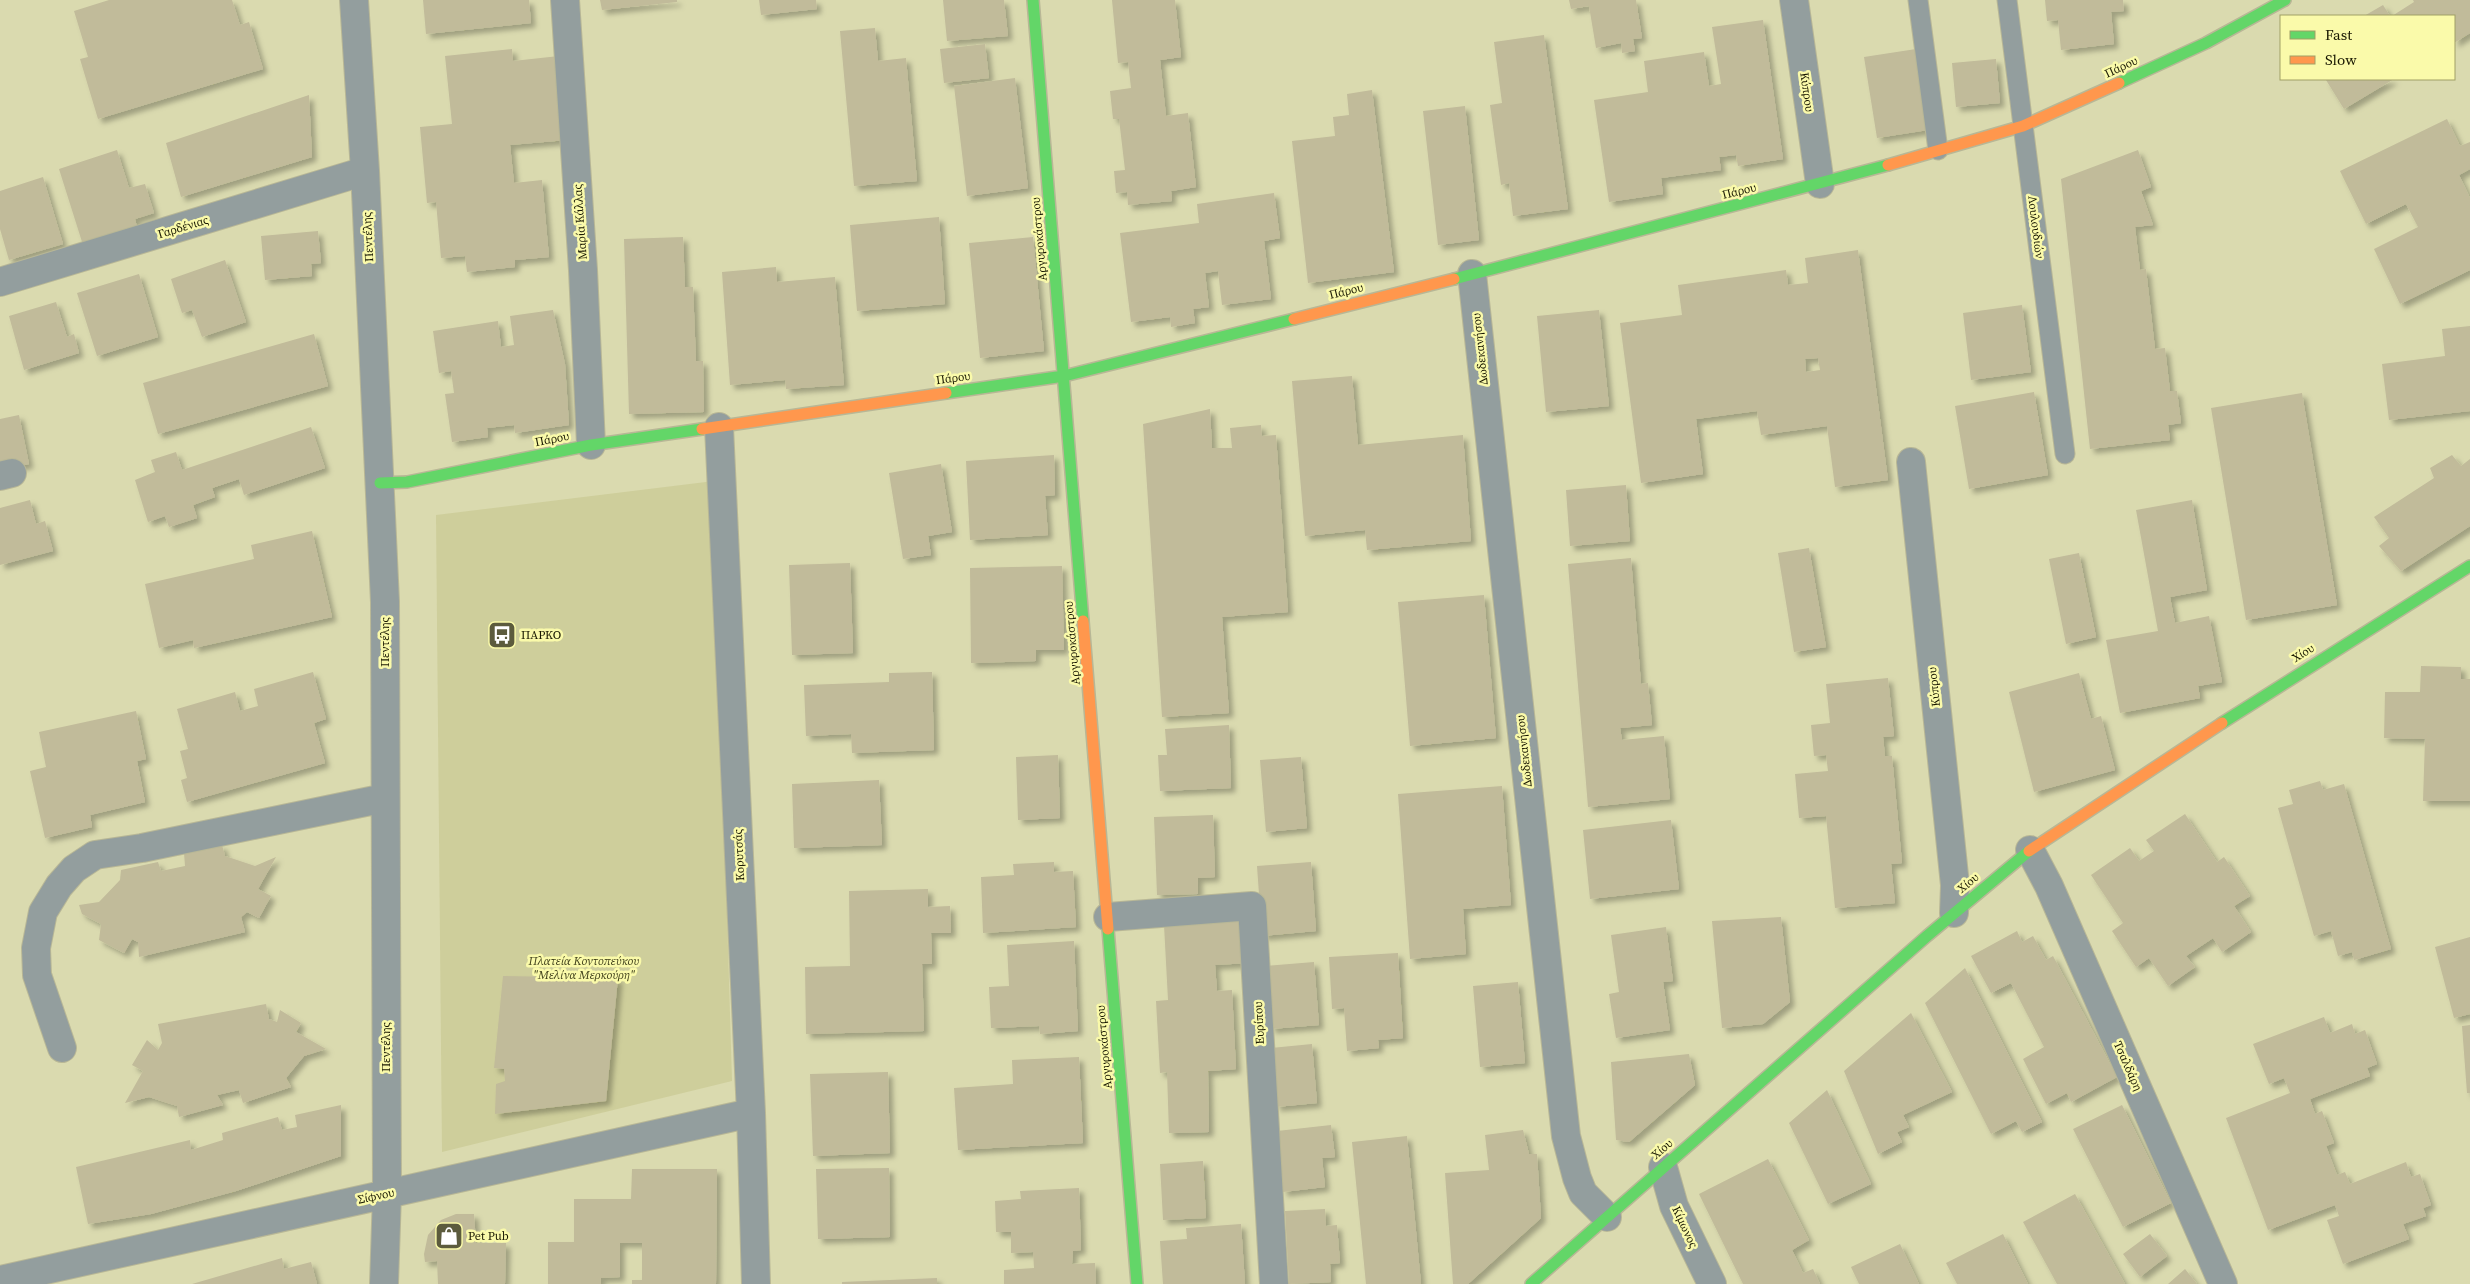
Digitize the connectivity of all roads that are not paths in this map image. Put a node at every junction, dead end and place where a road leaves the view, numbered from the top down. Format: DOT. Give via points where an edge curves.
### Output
graph roads {
  1 [pos="354,0"];
  2 [pos="565,0"];
  3 [pos="1033,0"];
  4 [pos="1794,0"];
  5 [pos="1918,0"];
  6 [pos="2007,0"];
  7 [pos="2285,0"];
  8 [pos="2023,126"];
  9 [pos="1938,150"];
  10 [pos="365,171"];
  11 [pos="1820,184"];
  12 [pos="1472,274"];
  13 [pos="0,282"];
  14 [pos="1064,376"];
  15 [pos="719,427"];
  16 [pos="591,445"];
  17 [pos="2065,454"];
  18 [pos="1911,462"];
  19 [pos="380,483"];
  20 [pos="2470,566"];
  21 [pos="385,798"];
  22 [pos="2030,850"];
  23 [pos="1954,913"];
  24 [pos="1108,917"];
  25 [pos="62,1048"];
  26 [pos="752,1113"];
  27 [pos="1663,1167"];
  28 [pos="387,1194"];
  29 [pos="1607,1217"];
  30 [pos="0,1280"];
  31 [pos="384,1284"];
  32 [pos="756,1284"];
  33 [pos="1137,1284"];
  34 [pos="1274,1284"];
  35 [pos="1531,1284"];
  36 [pos="1712,1284"];
  37 [pos="2223,1284"];
  1 -- 10 [label="street, Πεντέλης"];
  2 -- 16 [label="street, Μαρία Κάλλας"];
  3 -- 14 [label="street, Αργυροκάστρου"];
  4 -- 11 [label="street, Κύπρου"];
  5 -- 9 [label="lane"];
  6 -- 8 [label="lane, Λουλουδιών"];
  7 -- 8 [label="street, Πάρου" via="2206,42"];
  8 -- 9 [label="street, Πάρου"];
  8 -- 17 [label="lane, Λουλουδιών"];
  9 -- 11 [label="street, Πάρου"];
  10 -- 13 [label="street, Γαρδένιας"];
  10 -- 19 [label="street, Πεντέλης"];
  11 -- 12 [label="street, Πάρου"];
  12 -- 14 [label="street, Πάρου"];
  12 -- 29 [label="street, Δωδεκανήσου" via="1566,1136 1583,1193"];
  14 -- 15 [label="street, Πάρου"];
  14 -- 24 [label="street, Αργυροκάστρου"];
  15 -- 16 [label="street, Πάρου"];
  15 -- 26 [label="street, Κορυτσάς"];
  16 -- 19 [label="street, Πάρου" via="408,482"];
  18 -- 23 [label="street, Κύπρου" via="1955,885"];
  19 -- 21 [label="street, Πεντέλης" via="385,602"];
  20 -- 22 [label="street, Χίου" via="2282,682"];
  21 -- 25 [label="street" via="95,855 74,869 43,912 36,948 37,975"];
  21 -- 28 [label="street, Πεντέλης"];
  22 -- 23 [label="street, Χίου"];
  22 -- 37 [label="street, Τσαλδάρη" via="2049,886"];
  23 -- 27 [label="street, Χίου"];
  24 -- 33 [label="street, Αργυροκάστρου"];
  24 -- 34 [label="street, Ευρίπου" via="1252,906"];
  26 -- 28 [label="street, Σίφνου"];
  26 -- 32 [label="street, Κορυτσάς"];
  27 -- 29 [label="street, Χίου"];
  27 -- 36 [label="street, Κίμωνος" via="1674,1206"];
  28 -- 30 [label="street, Σίφνου"];
  28 -- 31 [label="street, Πεντέλης"];
  29 -- 35 [label="street, Χίου"];
}
